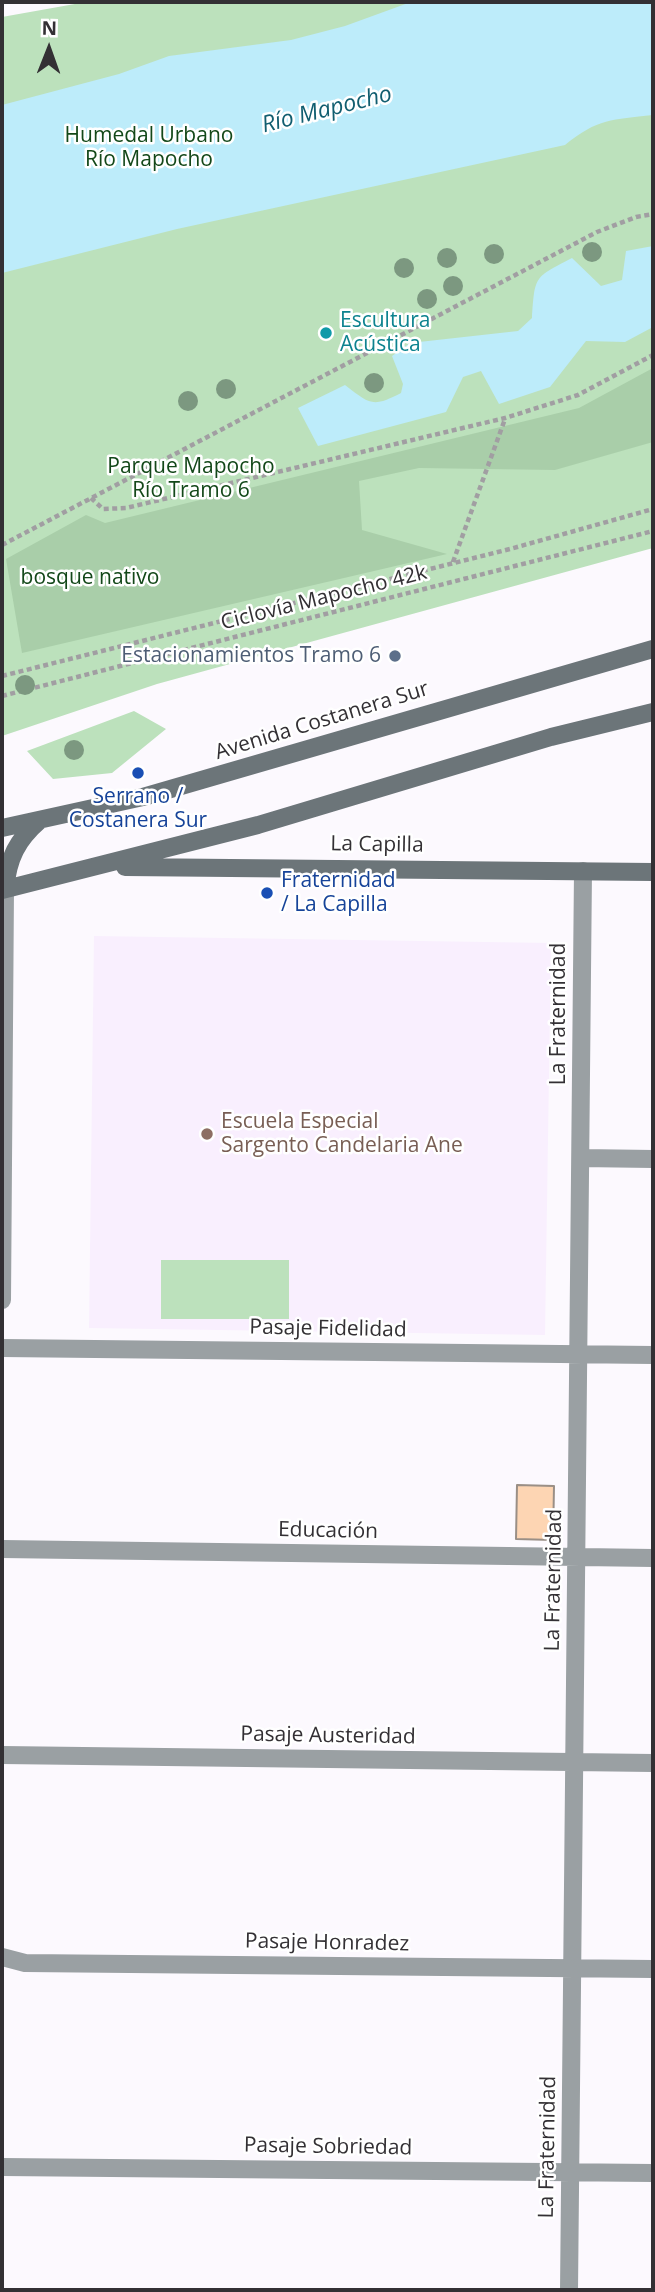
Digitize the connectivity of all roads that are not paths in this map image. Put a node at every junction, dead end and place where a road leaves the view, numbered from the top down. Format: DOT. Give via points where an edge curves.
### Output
graph roads {
  1 [pos="653,649"];
  2 [pos="653,712"];
  3 [pos="40,820"];
  4 [pos="2,828"];
  5 [pos="101,867"];
  6 [pos="583,871"];
  7 [pos="653,872"];
  8 [pos="4,889"];
  9 [pos="581,1158"];
  10 [pos="653,1158"];
  11 [pos="2,1239"];
  12 [pos="2,1300"];
  13 [pos="2,1348"];
  14 [pos="579,1354"];
  15 [pos="653,1355"];
  16 [pos="2,1549"];
  17 [pos="577,1557"];
  18 [pos="653,1558"];
  19 [pos="2,1755"];
  20 [pos="574,1762"];
  21 [pos="653,1763"];
  22 [pos="2,1957"];
  23 [pos="572,1968"];
  24 [pos="653,1969"];
  25 [pos="2,2167"];
  26 [pos="570,2172"];
  27 [pos="653,2173"];
  28 [pos="569,2290"];
  1 -- 3 [label="street, Avenida Costanera Sur" via="177,787"];
  2 -- 5 [label="street" via="551,737"];
  3 -- 4 [label="street, Avenida Costanera Sur"];
  3 -- 8 [label="street" via="11,855"];
  5 -- 6 [label="street, La Capilla"];
  5 -- 8 [label="street"];
  6 -- 7 [label="street, La Capilla"];
  6 -- 9 [label="street, La Fraternidad"];
  8 -- 11 [label="street"];
  9 -- 10 [label="street"];
  9 -- 14 [label="street, La Fraternidad"];
  11 -- 12 [label="street"];
  13 -- 14 [label="street, Pasaje Fidelidad"];
  14 -- 15 [label="street, Pasaje Fidelidad"];
  14 -- 17 [label="street, La Fraternidad"];
  16 -- 17 [label="street, Educación"];
  17 -- 18 [label="street, Educación"];
  17 -- 20 [label="street, La Fraternidad"];
  19 -- 20 [label="street, Pasaje Austeridad"];
  20 -- 21 [label="street, Pasaje Austeridad"];
  20 -- 23 [label="street, La Fraternidad"];
  22 -- 23 [label="street, Pasaje Honradez" via="24,1963"];
  23 -- 24 [label="street, Pasaje Honradez"];
  23 -- 26 [label="street, La Fraternidad"];
  25 -- 26 [label="street, Pasaje Sobriedad"];
  26 -- 27 [label="street, Pasaje Sobriedad"];
  26 -- 28 [label="street, La Fraternidad"];
}
